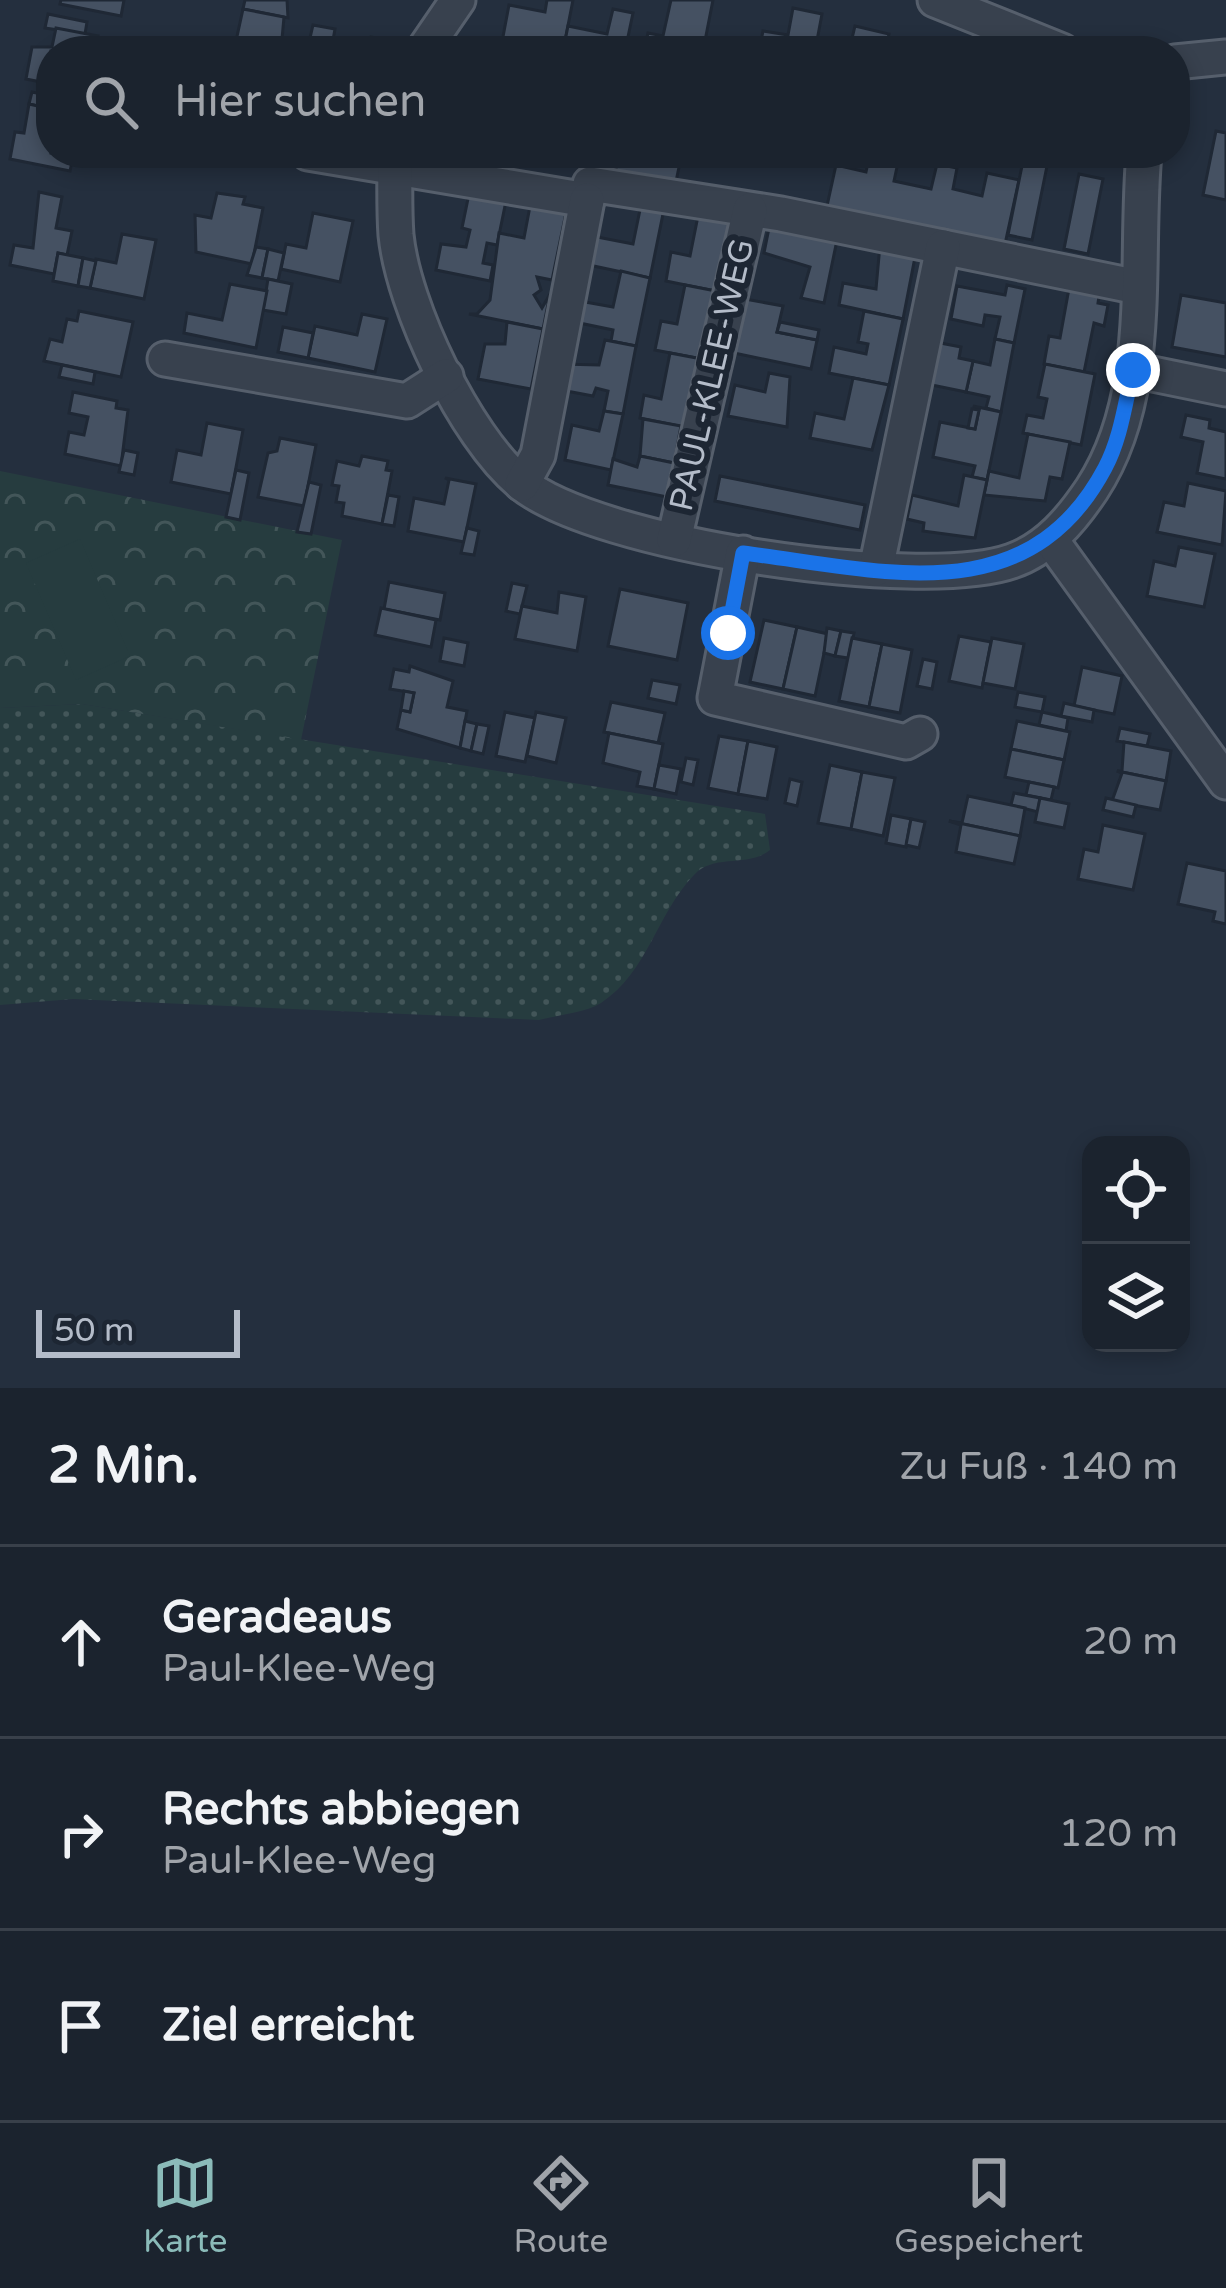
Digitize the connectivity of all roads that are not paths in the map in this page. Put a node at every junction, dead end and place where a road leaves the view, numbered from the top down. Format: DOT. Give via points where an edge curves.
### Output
graph roads {
  1 [pos="458,0"];
  2 [pos="934,0"];
  3 [pos="433,36"];
  4 [pos="1024,36"];
  5 [pos="1226,57"];
  6 [pos="1190,61"];
  7 [pos="395,168"];
  8 [pos="441,168"];
  9 [pos="1143,168"];
  10 [pos="587,200"];
  11 [pos="751,210"];
  12 [pos="943,247"];
  13 [pos="1138,287"];
  14 [pos="165,359"];
  15 [pos="1133,370"];
  16 [pos="446,376"];
  17 [pos="1226,389"];
  18 [pos="522,484"];
  19 [pos="674,540"];
  20 [pos="1051,540"];
  21 [pos="743,553"];
  22 [pos="876,569"];
  23 [pos="920,734"];
  24 [pos="1226,782"];
  1 -- 3 [label="street"];
  2 -- 4 [label="street"];
  5 -- 6 [label="street"];
  7 -- 16 [label="street, PAUL-KLEE-WEG" via="396,237"];
  8 -- 10 [label="street, PAUL-KLEE-WEG"];
  9 -- 13 [label="street, PAUL-KLEE-WEG"];
  10 -- 11 [label="street, PAUL-KLEE-WEG" via="590,184"];
  10 -- 18 [label="street" via="538,455"];
  11 -- 12 [label="street, PAUL-KLEE-WEG"];
  11 -- 19 [label="street, PAUL-KLEE-WEG"];
  12 -- 13 [label="street, PAUL-KLEE-WEG"];
  12 -- 22 [label="street"];
  13 -- 15 [label="street, PAUL-KLEE-WEG"];
  14 -- 16 [label="street" via="407,401"];
  15 -- 17 [label="street"];
  15 -- 20 [label="street, PAUL-KLEE-WEG" via="1105,468"];
  16 -- 18 [label="street, PAUL-KLEE-WEG" via="472,431"];
  18 -- 19 [label="street, PAUL-KLEE-WEG" via="563,506"];
  19 -- 21 [label="street, PAUL-KLEE-WEG"];
  20 -- 22 [label="street, PAUL-KLEE-WEG" via="964,572"];
  20 -- 24 [label="street"];
  21 -- 22 [label="street, PAUL-KLEE-WEG"];
  21 -- 23 [label="street" via="715,698 906,742"];
}
